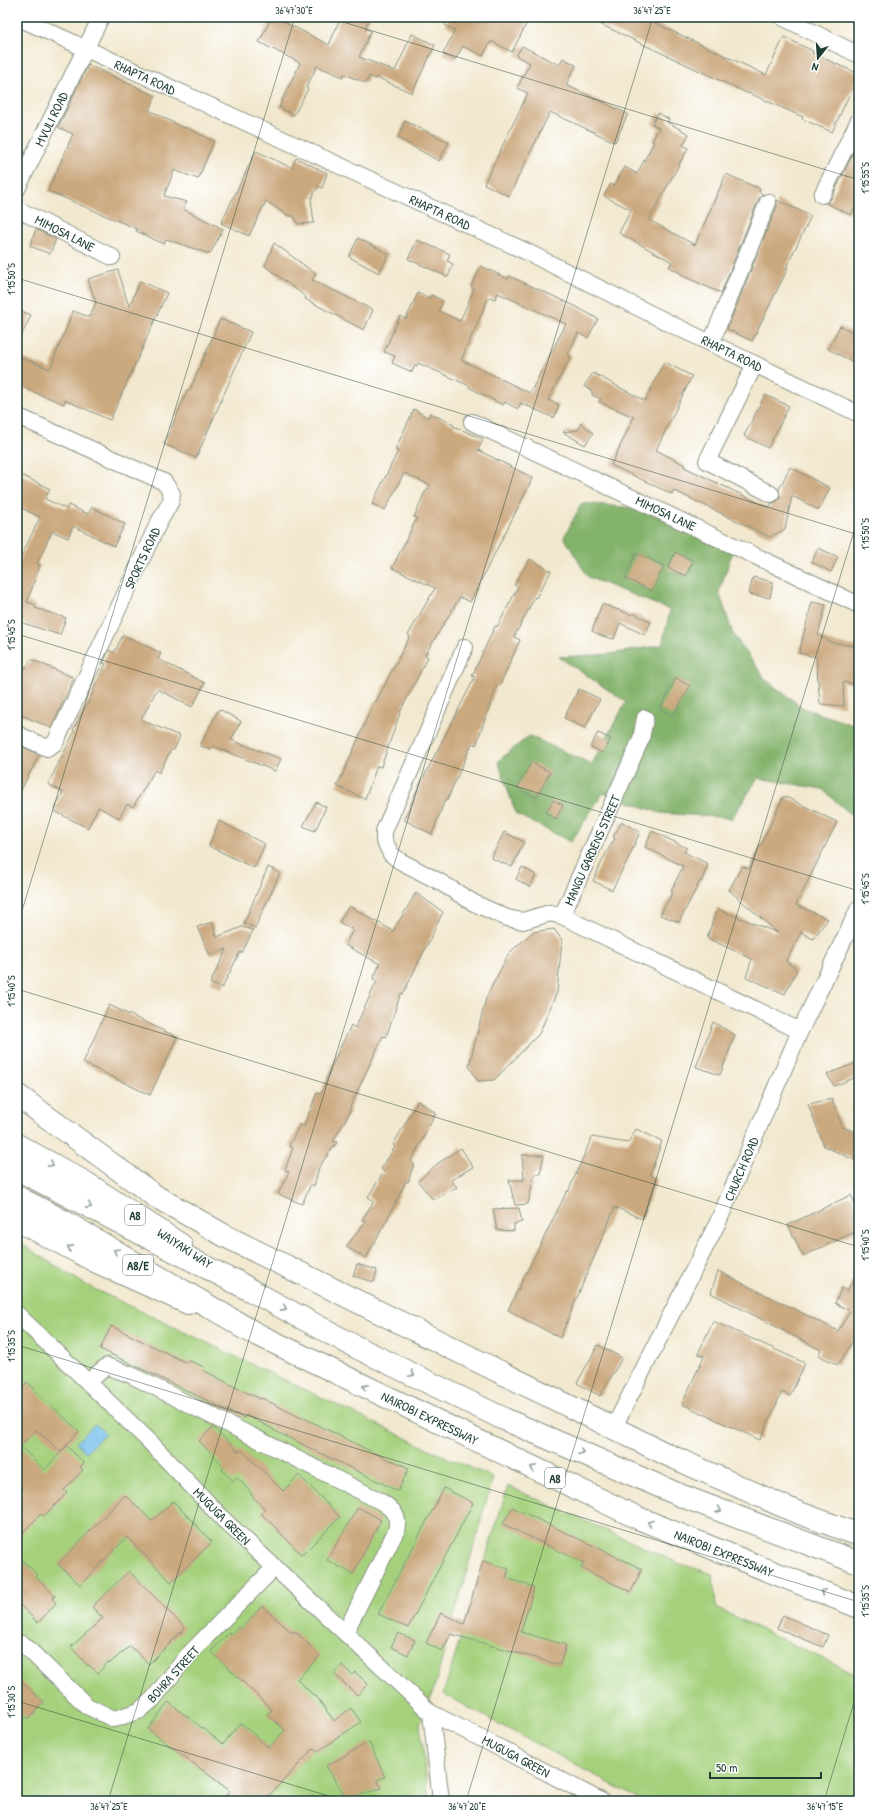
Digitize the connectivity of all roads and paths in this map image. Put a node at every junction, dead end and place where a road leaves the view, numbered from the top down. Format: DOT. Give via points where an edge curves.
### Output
graph roads {
  1 [pos="17,17"];
  2 [pos="101,17"];
  3 [pos="782,17"];
  4 [pos="86,50"];
  5 [pos="859,55"];
  6 [pos="859,120"];
  7 [pos="17,189"];
  8 [pos="822,195"];
  9 [pos="768,202"];
  10 [pos="17,209"];
  11 [pos="112,257"];
  12 [pos="711,343"];
  13 [pos="756,364"];
  14 [pos="859,414"];
  15 [pos="17,416"];
  16 [pos="472,422"];
  17 [pos="771,494"];
  18 [pos="859,605"];
  19 [pos="464,647"];
  20 [pos="645,718"];
  21 [pos="17,734"];
  22 [pos="858,911"];
  23 [pos="562,916"];
  24 [pos="800,1031"];
  25 [pos="17,1095"];
  26 [pos="17,1145"];
  27 [pos="17,1169"];
  28 [pos="17,1197"];
  29 [pos="17,1220"];
  30 [pos="250,1290"];
  31 [pos="17,1314"];
  32 [pos="258,1335"];
  33 [pos="88,1382"];
  34 [pos="614,1427"];
  35 [pos="859,1535"];
  36 [pos="859,1563"];
  37 [pos="275,1567"];
  38 [pos="859,1607"];
  39 [pos="345,1633"];
  40 [pos="23,1644"];
  41 [pos="431,1713"];
  42 [pos="441,1801"];
  43 [pos="600,1801"];
  1 -- 4 [label="street, RHAPTA ROAD"];
  2 -- 4 [label="street, MVULI ROAD"];
  3 -- 5 [label="street"];
  4 -- 7 [label="street, MVULI ROAD"];
  4 -- 12 [label="street, RHAPTA ROAD" via="525,251"];
  6 -- 8 [label="street"];
  9 -- 12 [label="street"];
  10 -- 11 [label="street, MIMOSA LANE"];
  12 -- 13 [label="street, RHAPTA ROAD"];
  13 -- 14 [label="street, RHAPTA ROAD"];
  13 -- 17 [label="street" via="707,461"];
  15 -- 21 [label="street, SPORTS ROAD" via="164,482 172,494 171,501 55,743 47,748"];
  16 -- 18 [label="street, MIMOSA LANE"];
  19 -- 23 [label="street, MANGU GARDENS STREET" via="384,831 384,840 391,854 400,861 474,903 507,918 524,921 550,913"];
  20 -- 23 [label="street, MANGU GARDENS STREET" via="641,739"];
  22 -- 24 [label="street, CHURCH ROAD"];
  23 -- 24 [label="street"];
  24 -- 34 [label="street, CHURCH ROAD" via="718,1222"];
  25 -- 34 [label="highway" via="155,1196 193,1218"];
  26 -- 30 [label="highway, WAIYAKI WAY / A8, one-way" via="86,1183"];
  27 -- 30 [label="highway, A8/E, one-way"];
  32 -- 28 [label="highway, NAIROBI EXPRESSWAY / A8/E, one-way" via="65,1222"];
  32 -- 29 [label="highway, A8, one-way" via="95,1261"];
  30 -- 36 [label="highway, A8, one-way" via="356,1347 504,1419 682,1496"];
  31 -- 33 [label="street, MUGUGA GREEN"];
  38 -- 32 [label="highway, NAIROBI EXPRESSWAY / A8, one-way" via="638,1518"];
  33 -- 37 [label="street, MUGUGA GREEN" via="150,1441 225,1521"];
  33 -- 39 [label="street" via="107,1366 131,1375 391,1507 398,1522 396,1531"];
  34 -- 35 [label="highway" via="668,1455 787,1508"];
  37 -- 39 [label="street, MUGUGA GREEN"];
  37 -- 40 [label="street, BOHRA STREET" via="188,1656 153,1699 139,1711 114,1719 87,1706"];
  39 -- 41 [label="street, MUGUGA GREEN"];
  41 -- 42 [label="street"];
  41 -- 43 [label="street, MUGUGA GREEN"];
}
